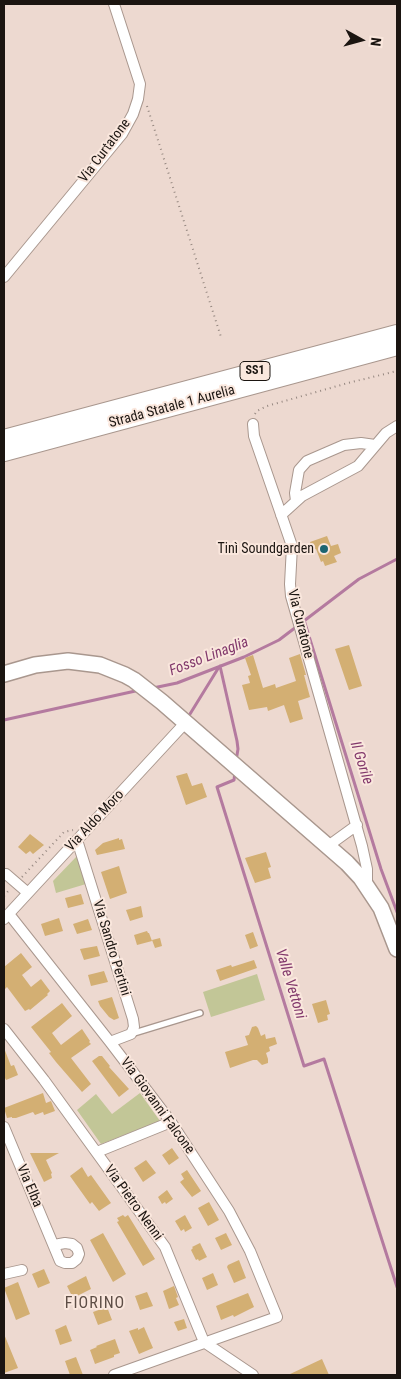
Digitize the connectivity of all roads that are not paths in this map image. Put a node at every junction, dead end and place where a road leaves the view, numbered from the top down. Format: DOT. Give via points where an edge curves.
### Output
graph roads {
  1 [pos="114,4"];
  2 [pos="4,277"];
  3 [pos="397,334"];
  4 [pos="397,346"];
  5 [pos="252,424"];
  6 [pos="397,426"];
  7 [pos="4,439"];
  8 [pos="375,445"];
  9 [pos="4,452"];
  10 [pos="296,501"];
  11 [pos="281,515"];
  12 [pos="4,674"];
  13 [pos="186,722"];
  14 [pos="356,825"];
  15 [pos="77,840"];
  16 [pos="328,846"];
  17 [pos="4,874"];
  18 [pos="367,886"];
  19 [pos="28,893"];
  20 [pos="6,916"];
  21 [pos="397,949"];
  22 [pos="200,1013"];
  23 [pos="4,1028"];
  24 [pos="131,1034"];
  25 [pos="110,1042"];
  26 [pos="170,1122"];
  27 [pos="4,1127"];
  28 [pos="97,1152"];
  29 [pos="54,1245"];
  30 [pos="22,1270"];
  31 [pos="4,1274"];
  32 [pos="204,1342"];
  33 [pos="114,1375"];
  34 [pos="254,1375"];
  1 -- 2 [label="street, Via Curtatone" via="140,84 133,114 122,134"];
  3 -- 7 [label="highway, Strada Statale 1 Aurelia / SS1"];
  4 -- 9 [label="highway, Strada Statale 1 Aurelia / SS1"];
  5 -- 11 [label="street, Via Curatone"];
  6 -- 8 [label="street"];
  8 -- 10 [label="street" via="358,466"];
  8 -- 10 [label="street" via="344,445 307,461 299,470"];
  10 -- 11 [label="street"];
  11 -- 14 [label="street, Via Curatone" via="292,546 290,591 294,609"];
  12 -- 13 [label="main road" via="35,665 68,661 100,665 134,680"];
  13 -- 15 [label="street, Via Aldo Moro"];
  13 -- 16 [label="main road"];
  14 -- 16 [label="street"];
  14 -- 18 [label="street, Via Curatone" via="367,869"];
  15 -- 19 [label="street, Via Aldo Moro"];
  15 -- 24 [label="street, Via Sandro Pertini" via="133,1019"];
  16 -- 18 [label="main road"];
  17 -- 19 [label="street"];
  18 -- 21 [label="main road" via="384,914"];
  19 -- 20 [label="street, Via Aldo Moro"];
  20 -- 25 [label="street, Via Giovanni Falcone"];
  22 -- 24 [label="lane"];
  23 -- 28 [label="street, Via Pietro Nenni"];
  24 -- 25 [label="street"];
  25 -- 26 [label="street, Via Giovanni Falcone"];
  26 -- 28 [label="street"];
  26 -- 32 [label="street, Via Giovanni Falcone" via="230,1210 277,1317"];
  27 -- 29 [label="street, Via Elba"];
  28 -- 32 [label="street, Via Pietro Nenni" via="165,1247"];
  30 -- 31 [label="street"];
  32 -- 33 [label="street"];
  32 -- 34 [label="street"];
}
